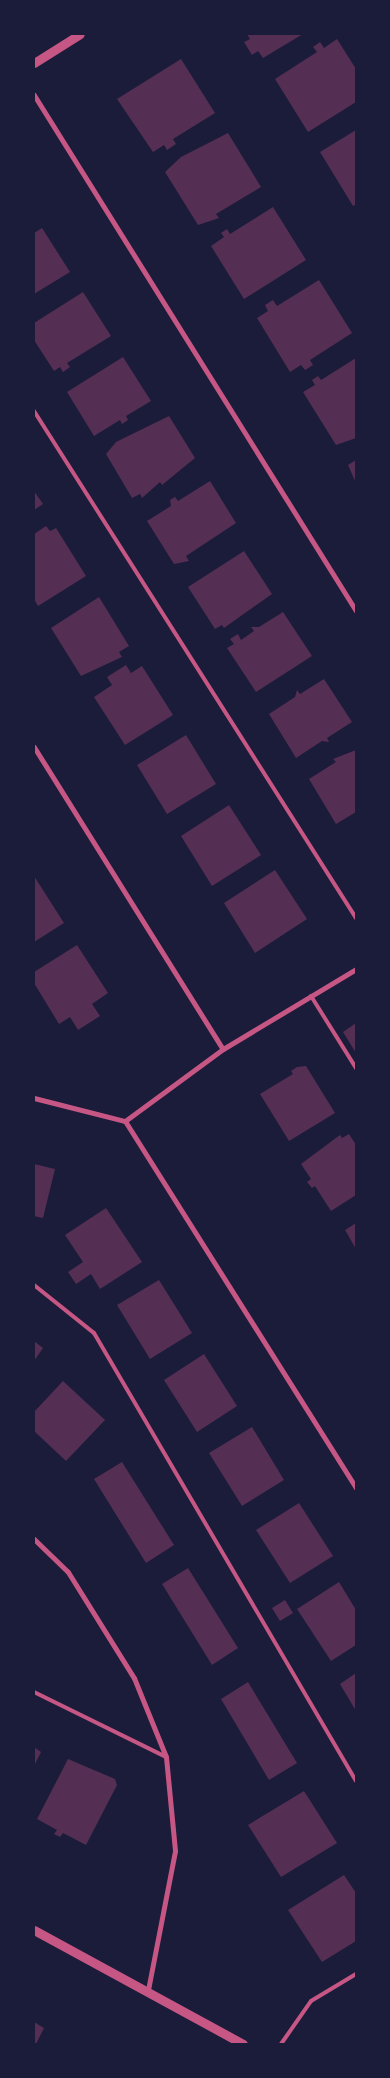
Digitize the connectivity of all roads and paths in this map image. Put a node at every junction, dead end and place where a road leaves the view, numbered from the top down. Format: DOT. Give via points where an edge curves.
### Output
graph roads {
  1 [pos="80,34"];
  2 [pos="34,63"];
  3 [pos="34,95"];
  4 [pos="34,411"];
  5 [pos="356,611"];
  6 [pos="34,747"];
  7 [pos="356,918"];
  8 [pos="356,969"];
  9 [pos="310,996"];
  10 [pos="223,1049"];
  11 [pos="356,1068"];
  12 [pos="34,1098"];
  13 [pos="125,1121"];
  14 [pos="34,1285"];
  15 [pos="356,1488"];
  16 [pos="34,1539"];
  17 [pos="34,1692"];
  18 [pos="166,1757"];
  19 [pos="356,1781"];
  20 [pos="34,1930"];
  21 [pos="356,1974"];
  22 [pos="148,1990"];
  23 [pos="243,2044"];
  24 [pos="281,2044"];
  1 -- 2 [label="street"];
  3 -- 5 [label="street"];
  4 -- 7 [label="lane"];
  6 -- 10 [label="street"];
  8 -- 9 [label="street"];
  9 -- 10 [label="street"];
  9 -- 11 [label="lane"];
  10 -- 13 [label="street"];
  12 -- 13 [label="street"];
  13 -- 15 [label="street"];
  14 -- 19 [label="lane" via="94,1333"];
  16 -- 18 [label="street" via="68,1572 134,1678"];
  17 -- 18 [label="lane"];
  18 -- 22 [label="street" via="175,1851"];
  20 -- 22 [label="street"];
  21 -- 24 [label="lane" via="311,2001"];
  22 -- 23 [label="street"];
}
